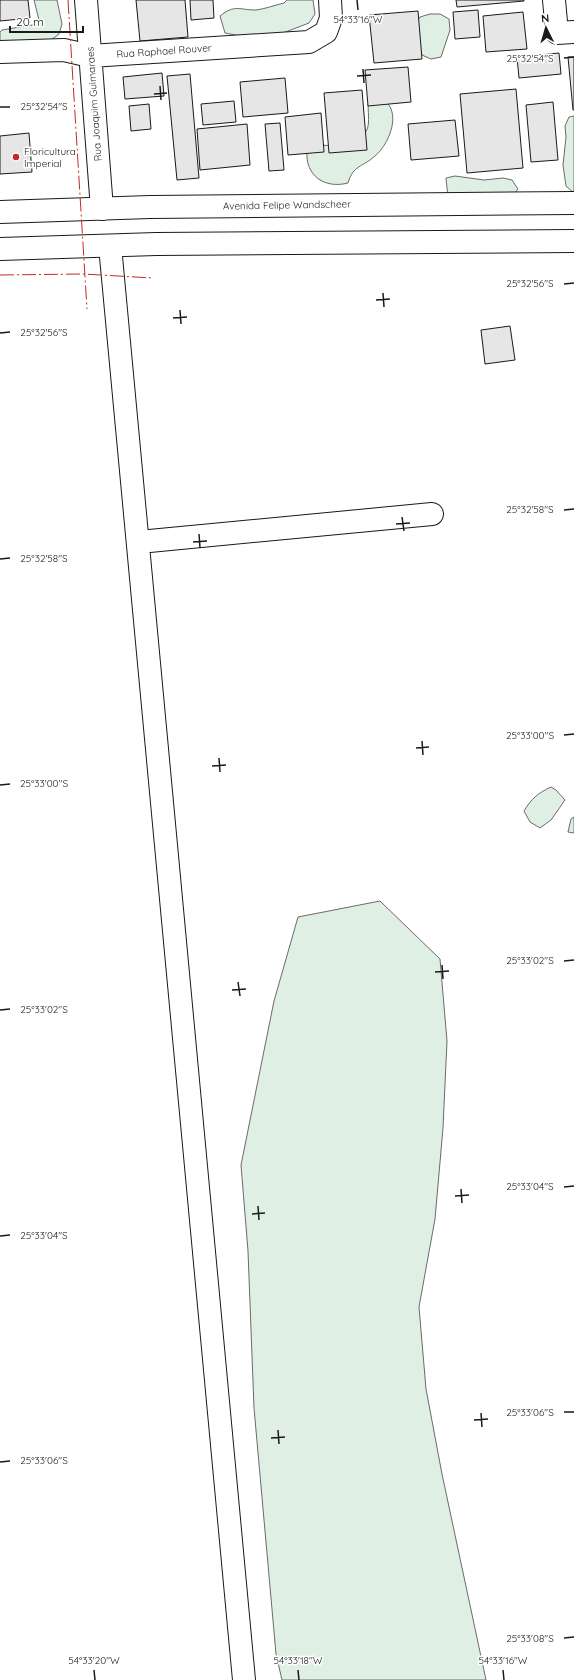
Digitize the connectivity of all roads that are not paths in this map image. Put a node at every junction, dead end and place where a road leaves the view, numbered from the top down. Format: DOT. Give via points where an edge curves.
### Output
graph roads {
  1 [pos="86,0"];
  2 [pos="330,0"];
  3 [pos="554,0"];
  4 [pos="565,33"];
  5 [pos="0,52"];
  6 [pos="90,56"];
  7 [pos="574,203"];
  8 [pos="102,209"];
  9 [pos="0,212"];
  10 [pos="574,241"];
  11 [pos="110,246"];
  12 [pos="0,248"];
  13 [pos="432,514"];
  14 [pos="139,542"];
  15 [pos="244,1680"];
  1 -- 6 [label="street, Rua Joaquim Guimaraes"];
  2 -- 6 [label="street, Rua Raphael Rouver" via="331,18 326,32 309,42"];
  3 -- 4 [label="street"];
  5 -- 6 [label="street, Rua Raphael Rouver" via="64,50"];
  6 -- 8 [label="street, Rua Joaquim Guimaraes"];
  7 -- 8 [label="street, Avenida Felipe Wandscheer"];
  8 -- 9 [label="street, Avenida Felipe Wandscheer"];
  10 -- 11 [label="street"];
  11 -- 12 [label="street"];
  11 -- 14 [label="street"];
  13 -- 14 [label="street"];
  14 -- 15 [label="street"];
}
